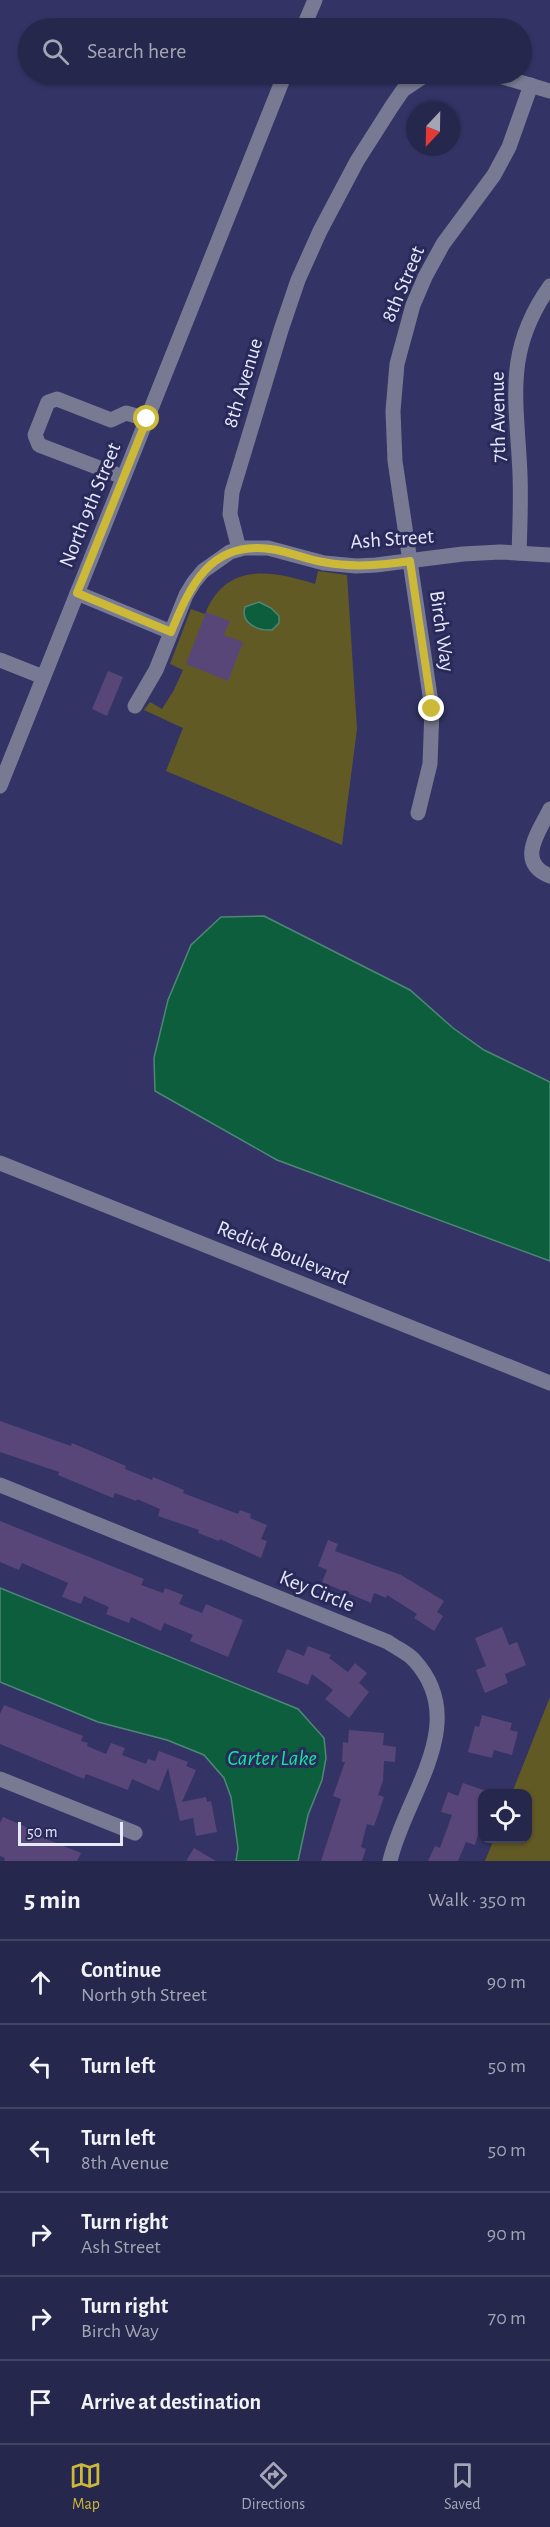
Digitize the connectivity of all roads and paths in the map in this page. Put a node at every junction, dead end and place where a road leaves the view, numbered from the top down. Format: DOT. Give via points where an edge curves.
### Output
graph roads {
  1 [pos="315,0"];
  2 [pos="307,18"];
  3 [pos="281,84"];
  4 [pos="412,84"];
  5 [pos="528,84"];
  6 [pos="531,85"];
  7 [pos="550,91"];
  8 [pos="550,286"];
  9 [pos="147,419"];
  10 [pos="123,477"];
  11 [pos="239,549"];
  12 [pos="519,553"];
  13 [pos="550,555"];
  14 [pos="410,561"];
  15 [pos="77,593"];
  16 [pos="171,632"];
  17 [pos="0,660"];
  18 [pos="43,677"];
  19 [pos="135,706"];
  20 [pos="0,786"];
  21 [pos="550,809"];
  22 [pos="418,813"];
  23 [pos="550,876"];
  24 [pos="0,1163"];
  25 [pos="550,1383"];
  26 [pos="0,1485"];
  27 [pos="0,1779"];
  28 [pos="135,1833"];
  29 [pos="390,1861"];
  1 -- 2 [label="street"];
  3 -- 9 [label="street, North 9th Street"];
  4 -- 11 [label="street, 8th Avenue" via="403,90 357,161 298,280 232,492 230,514"];
  5 -- 6 [label="street"];
  6 -- 7 [label="street"];
  6 -- 14 [label="street, 8th Street" via="494,175 425,277 402,343 394,389 393,436"];
  8 -- 12 [label="street, 7th Avenue" via="528,327 515,379"];
  9 -- 10 [label="street, North 9th Street"];
  9 -- 10 [label="street" via="126,413 111,420 57,399 48,402 35,435 39,445"];
  10 -- 15 [label="street, North 9th Street"];
  11 -- 14 [label="street, Ash Street" via="268,549 324,563 356,566"];
  11 -- 16 [label="street" via="216,561 194,582"];
  12 -- 13 [label="street, Ash Street"];
  12 -- 14 [label="street, Ash Street" via="463,554"];
  14 -- 22 [label="street, Birch Way" via="433,730 430,764"];
  15 -- 16 [label="street"];
  15 -- 18 [label="street, North 9th Street"];
  16 -- 19 [label="street" via="156,670"];
  17 -- 18 [label="street"];
  18 -- 20 [label="street, North 9th Street"];
  21 -- 23 [label="street" via="530,856 533,865"];
  24 -- 25 [label="street, Redick Boulevard"];
  26 -- 29 [label="street, Key Circle" via="388,1642 414,1659 432,1686 439,1719 433,1749"];
  27 -- 28 [label="street"];
}
